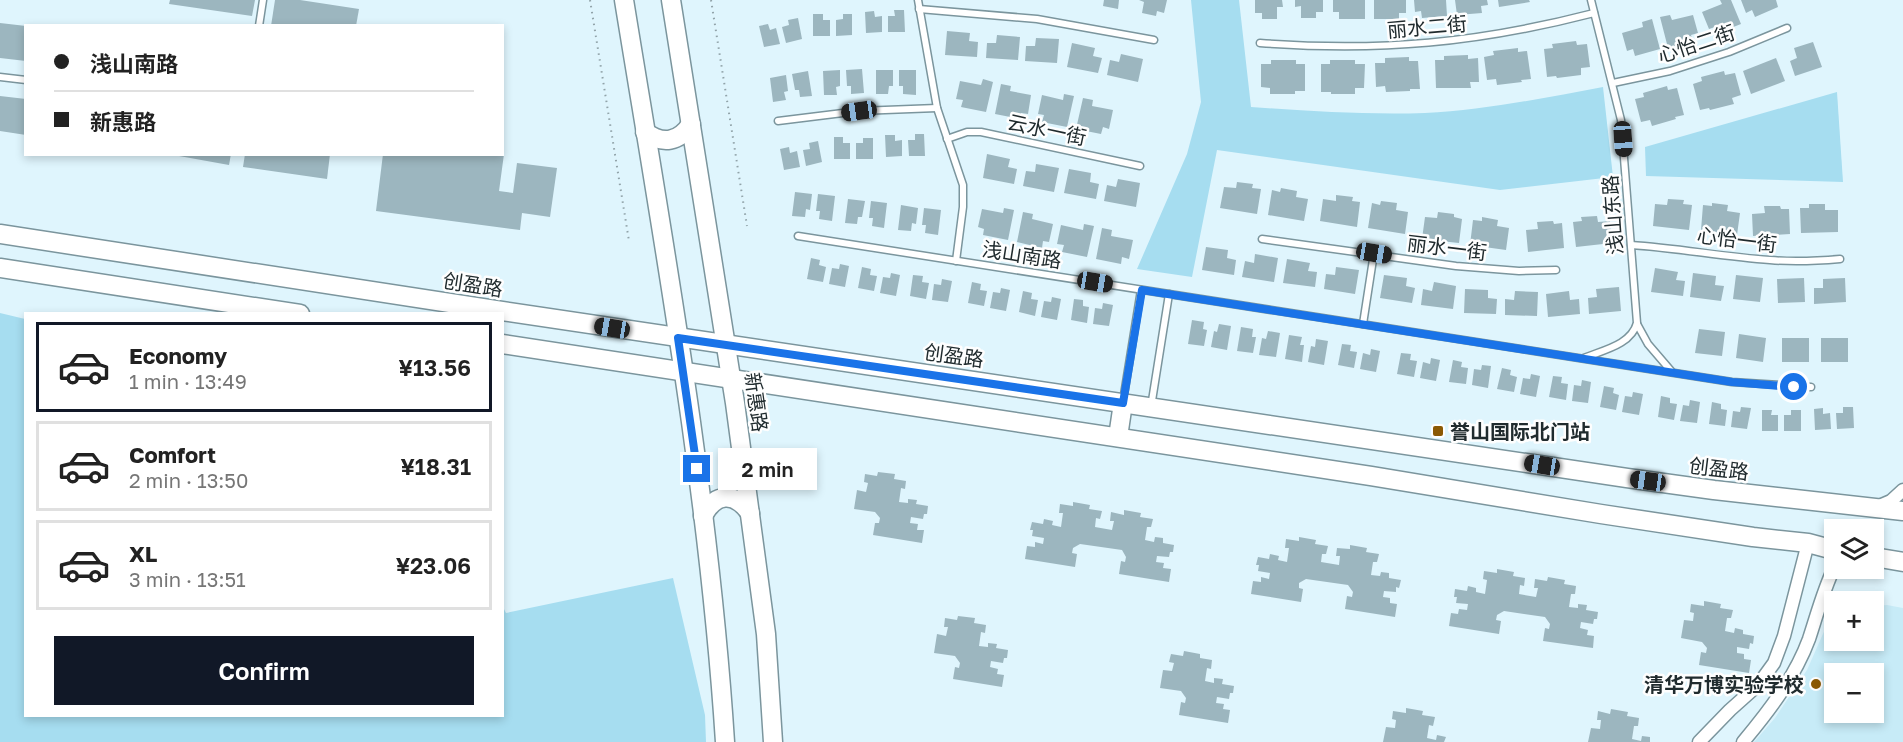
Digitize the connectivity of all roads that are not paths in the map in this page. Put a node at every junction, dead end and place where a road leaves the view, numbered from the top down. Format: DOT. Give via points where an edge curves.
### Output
graph roads {
  1 [pos="263,0"];
  2 [pos="624,0"];
  3 [pos="671,0"];
  4 [pos="918,0"];
  5 [pos="1591,0"];
  6 [pos="919,9"];
  7 [pos="1594,13"];
  8 [pos="260,24"];
  9 [pos="1787,28"];
  10 [pos="1154,40"];
  11 [pos="1260,44"];
  12 [pos="0,77"];
  13 [pos="24,80"];
  14 [pos="1613,83"];
  15 [pos="938,108"];
  16 [pos="778,122"];
  17 [pos="691,124"];
  18 [pos="645,132"];
  19 [pos="947,139"];
  20 [pos="1140,166"];
  21 [pos="0,234"];
  22 [pos="798,236"];
  23 [pos="1262,239"];
  24 [pos="1631,245"];
  25 [pos="1374,253"];
  26 [pos="1840,259"];
  27 [pos="956,261"];
  28 [pos="0,268"];
  29 [pos="1556,270"];
  30 [pos="1142,290"];
  31 [pos="1169,294"];
  32 [pos="287,312"];
  33 [pos="1637,323"];
  34 [pos="1363,324"];
  35 [pos="678,338"];
  36 [pos="504,344"];
  37 [pos="726,344"];
  38 [pos="1583,358"];
  39 [pos="684,372"];
  40 [pos="1672,372"];
  41 [pos="731,379"];
  42 [pos="1811,387"];
  43 [pos="1123,403"];
  44 [pos="1151,407"];
  45 [pos="1118,437"];
  46 [pos="1903,489"];
  47 [pos="1876,508"];
  48 [pos="1903,511"];
  49 [pos="750,513"];
  50 [pos="703,516"];
  51 [pos="1808,543"];
  52 [pos="1824,547"];
  53 [pos="1884,559"];
  54 [pos="1903,562"];
  55 [pos="1829,579"];
  56 [pos="725,742"];
  57 [pos="773,742"];
  58 [pos="1699,742"];
  59 [pos="1743,742"];
  1 -- 8 [label="lane"];
  2 -- 18 [label="street"];
  3 -- 17 [label="street, 新惠路"];
  4 -- 6 [label="lane"];
  5 -- 7 [label="lane, 浅山东路"];
  6 -- 10 [label="lane" via="1037,20"];
  6 -- 15 [label="lane"];
  7 -- 11 [label="lane, 丽水二街" via="1500,34 1405,46"];
  7 -- 14 [label="lane, 浅山东路"];
  9 -- 14 [label="lane, 心怡二街" via="1670,71"];
  12 -- 13 [label="lane"];
  14 -- 24 [label="lane, 浅山东路" via="1621,120"];
  15 -- 16 [label="lane" via="859,111"];
  15 -- 19 [label="lane"];
  17 -- 18 [label="street" via="675,139 665,141"];
  17 -- 37 [label="street, 新惠路"];
  18 -- 35 [label="street"];
  19 -- 20 [label="lane, 云水一街" via="981,132"];
  19 -- 27 [label="lane" via="963,185"];
  21 -- 35 [label="street, 创盈路"];
  22 -- 27 [label="lane, 浅山南路"];
  23 -- 25 [label="lane, 丽水一街"];
  24 -- 26 [label="lane, 心怡一街" via="1769,260"];
  24 -- 33 [label="lane, 浅山东路"];
  25 -- 29 [label="lane, 丽水一街" via="1487,269"];
  25 -- 34 [label="lane"];
  27 -- 30 [label="lane, 浅山南路"];
  28 -- 32 [label="street"];
  30 -- 31 [label="lane, 浅山南路"];
  30 -- 43 [label="lane"];
  31 -- 34 [label="lane, 浅山南路"];
  31 -- 44 [label="lane"];
  33 -- 38 [label="lane" via="1628,339"];
  33 -- 40 [label="lane, 浅山东路" via="1648,344"];
  34 -- 38 [label="lane, 浅山南路"];
  35 -- 37 [label="street, 创盈路"];
  35 -- 39 [label="street"];
  36 -- 39 [label="street"];
  37 -- 41 [label="street, 新惠路"];
  37 -- 43 [label="street, 创盈路"];
  38 -- 40 [label="lane, 浅山南路"];
  39 -- 41 [label="street"];
  39 -- 50 [label="street"];
  40 -- 42 [label="lane, 浅山南路" via="1754,384"];
  41 -- 45 [label="street"];
  41 -- 49 [label="street, 新惠路"];
  43 -- 44 [label="street, 创盈路"];
  43 -- 45 [label="street"];
  44 -- 47 [label="street, 创盈路" via="1627,478"];
  45 -- 51 [label="street"];
  46 -- 47 [label="street"];
  47 -- 48 [label="street, 创盈路"];
  49 -- 50 [label="street" via="737,500 719,498"];
  49 -- 57 [label="street, 新惠路" via="766,634"];
  50 -- 56 [label="street"];
  51 -- 52 [label="street"];
  51 -- 58 [label="street" via="1774,663 1758,685"];
  53 -- 54 [label="street"];
  55 -- 59 [label="street" via="1796,669"];
}
